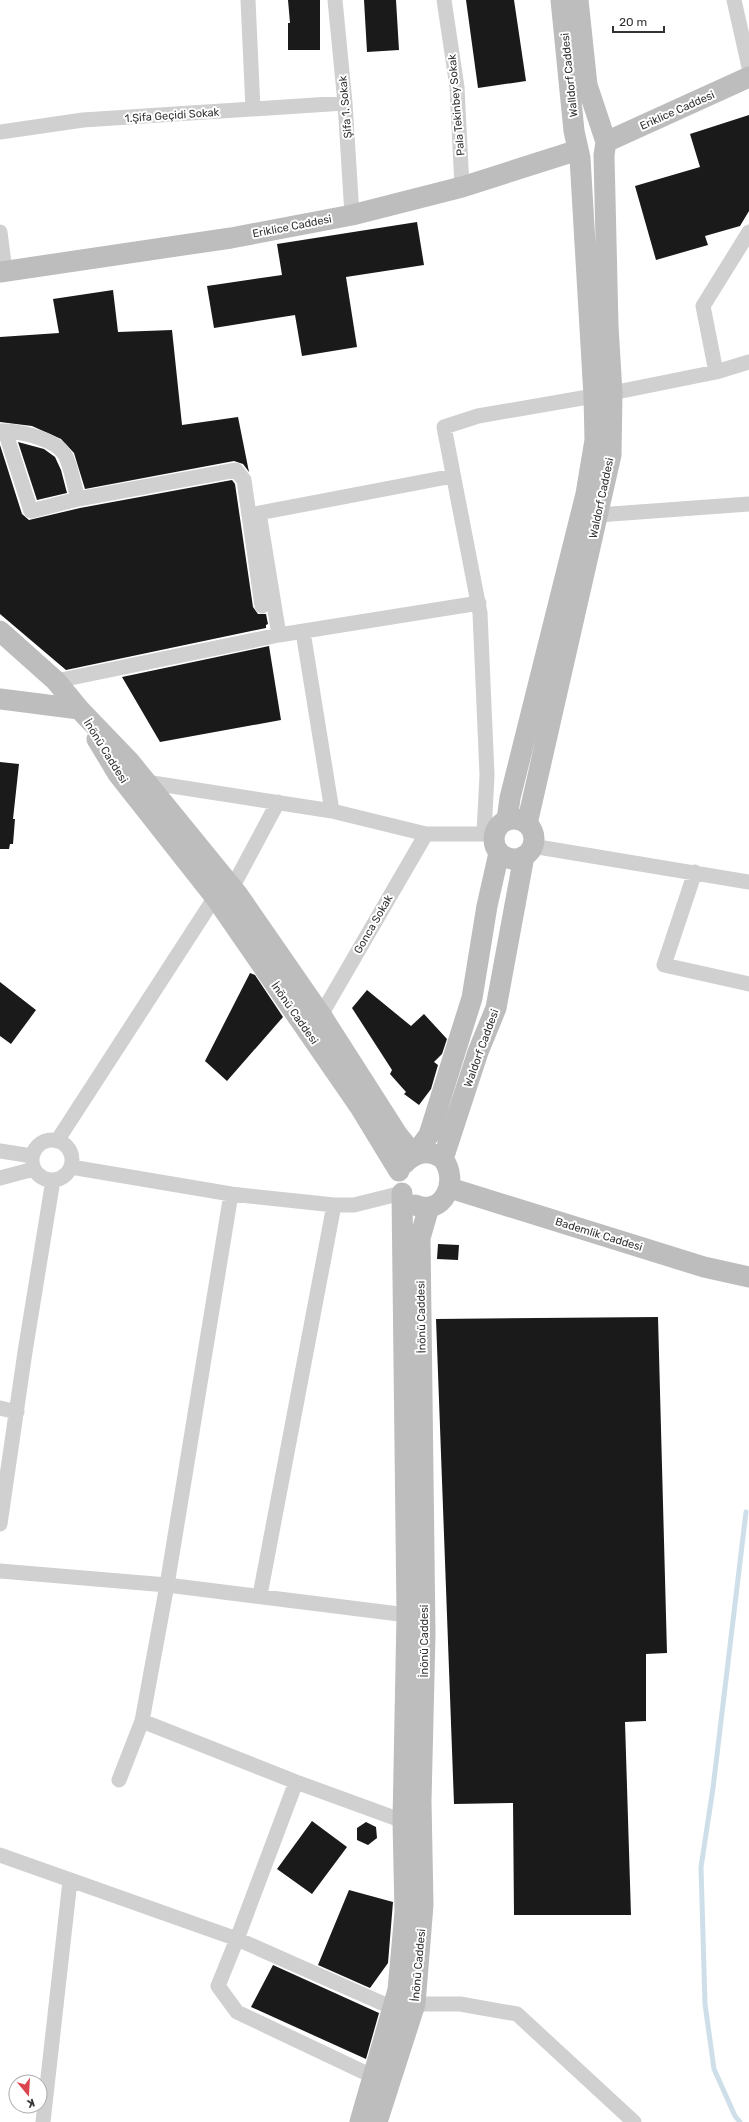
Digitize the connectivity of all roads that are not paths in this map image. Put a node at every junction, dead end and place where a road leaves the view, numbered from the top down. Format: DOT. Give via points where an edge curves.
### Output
graph roads {
  1 [pos="248,0"];
  2 [pos="335,0"];
  3 [pos="444,0"];
  4 [pos="561,0"];
  5 [pos="578,0"];
  6 [pos="734,0"];
  7 [pos="749,67"];
  8 [pos="749,77"];
  9 [pos="345,103"];
  10 [pos="253,109"];
  11 [pos="0,132"];
  12 [pos="605,148"];
  13 [pos="579,154"];
  14 [pos="462,187"];
  15 [pos="352,215"];
  16 [pos="0,232"];
  17 [pos="749,232"];
  18 [pos="2,272"];
  19 [pos="749,362"];
  20 [pos="716,372"];
  21 [pos="603,395"];
  22 [pos="2,431"];
  23 [pos="453,476"];
  24 [pos="78,499"];
  25 [pos="749,504"];
  26 [pos="598,515"];
  27 [pos="479,603"];
  28 [pos="262,606"];
  29 [pos="0,631"];
  30 [pos="302,632"];
  31 [pos="279,634"];
  32 [pos="56,681"];
  33 [pos="0,699"];
  34 [pos="79,709"];
  35 [pos="146,782"];
  36 [pos="278,802"];
  37 [pos="332,811"];
  38 [pos="527,824"];
  39 [pos="426,834"];
  40 [pos="496,835"];
  41 [pos="528,851"];
  42 [pos="695,872"];
  43 [pos="749,882"];
  44 [pos="224,893"];
  45 [pos="749,984"];
  46 [pos="320,1015"];
  47 [pos="57,1141"];
  48 [pos="0,1151"];
  49 [pos="414,1155"];
  50 [pos="33,1163"];
  51 [pos="446,1163"];
  52 [pos="71,1167"];
  53 [pos="399,1171"];
  54 [pos="0,1178"];
  55 [pos="54,1180"];
  56 [pos="450,1188"];
  57 [pos="402,1193"];
  58 [pos="232,1194"];
  59 [pos="334,1205"];
  60 [pos="429,1207"];
  61 [pos="749,1277"];
  62 [pos="0,1408"];
  63 [pos="17,1412"];
  64 [pos="0,1524"];
  65 [pos="0,1571"];
  66 [pos="167,1585"];
  67 [pos="260,1595"];
  68 [pos="407,1614"];
  69 [pos="142,1721"];
  70 [pos="119,1780"];
  71 [pos="296,1782"];
  72 [pos="403,1821"];
  73 [pos="0,1856"];
  74 [pos="70,1881"];
  75 [pos="237,1939"];
  76 [pos="415,2004"];
  77 [pos="393,2008"];
  78 [pos="372,2076"];
  79 [pos="43,2122"];
  80 [pos="360,2122"];
  81 [pos="377,2122"];
  82 [pos="634,2122"];
  1 -- 10 [label="street"];
  2 -- 9 [label="street, Şifa 1. Sokak"];
  3 -- 14 [label="street, Pala Tekinbey Sokak" via="457,87"];
  4 -- 13 [label="main road, Walldorf Caddesi"];
  5 -- 12 [label="main road, Walldorf Caddesi" via="587,85"];
  6 -- 7 [label="street"];
  8 -- 12 [label="main road, Eriklice Caddesi"];
  9 -- 10 [label="street, 1.Şifa Geçidi Sokak"];
  9 -- 15 [label="street, Şifa 1. Sokak"];
  10 -- 11 [label="street, 1.Şifa Geçidi Sokak" via="83,120"];
  12 -- 13 [label="main road" via="600,136 589,134 583,138"];
  12 -- 21 [label="main road, Waldorf Caddesi" via="608,326"];
  13 -- 14 [label="main road, Eriklice Caddesi"];
  13 -- 21 [label="main road, Waldorf Caddesi"];
  14 -- 15 [label="main road, Eriklice Caddesi"];
  15 -- 18 [label="main road, Eriklice Caddesi" via="231,238"];
  16 -- 18 [label="street"];
  17 -- 20 [label="street" via="703,306"];
  19 -- 20 [label="street"];
  20 -- 21 [label="street"];
  21 -- 23 [label="street" via="478,416 444,427"];
  21 -- 26 [label="main road, Waldorf Caddesi" via="611,455"];
  21 -- 40 [label="main road, Waldorf Caddesi" via="586,494 510,798"];
  22 -- 24 [label="street" via="48,440 65,455"];
  22 -- 24 [label="street" via="30,511"];
  23 -- 27 [label="street"];
  23 -- 31 [label="street" via="259,513"];
  24 -- 28 [label="street" via="236,470 244,480"];
  25 -- 26 [label="street"];
  26 -- 38 [label="main road, Waldorf Caddesi"];
  27 -- 30 [label="street"];
  27 -- 40 [label="street" via="487,775"];
  29 -- 32 [label="main road"];
  30 -- 31 [label="street"];
  30 -- 37 [label="street"];
  31 -- 32 [label="street"];
  32 -- 34 [label="main road"];
  33 -- 34 [label="main road"];
  34 -- 35 [label="main road, İnönü Caddesi"];
  34 -- 44 [label="main road, İnönü Caddesi" via="118,774"];
  35 -- 36 [label="street"];
  35 -- 44 [label="main road, İnönü Caddesi"];
  36 -- 37 [label="street"];
  36 -- 44 [label="street"];
  37 -- 39 [label="street"];
  38 -- 40 [label="main road" via="520,820"];
  38 -- 41 [label="main road, Waldorf Caddesi" via="533,833"];
  39 -- 40 [label="street"];
  39 -- 46 [label="street, Gonca Sokak"];
  40 -- 41 [label="main road" via="511,859"];
  40 -- 49 [label="main road, Waldorf Caddesi" via="472,998 429,1135"];
  41 -- 42 [label="street"];
  41 -- 51 [label="main road, Waldorf Caddesi" via="496,1008 478,1052"];
  42 -- 43 [label="street"];
  42 -- 45 [label="street" via="664,966"];
  44 -- 46 [label="main road, İnönü Caddesi"];
  44 -- 47 [label="street"];
  44 -- 53 [label="main road, İnönü Caddesi"];
  46 -- 49 [label="main road, İnönü Caddesi" via="397,1134"];
  47 -- 50 [label="street" via="51,1140 39,1145"];
  47 -- 52 [label="street" via="68,1148 71,1154"];
  48 -- 50 [label="street"];
  49 -- 51 [label="main road" via="428,1152"];
  49 -- 53 [label="main road"];
  50 -- 54 [label="street"];
  50 -- 55 [label="street" via="43,1178"];
  51 -- 56 [label="main road"];
  52 -- 55 [label="street" via="62,1178"];
  52 -- 58 [label="street"];
  53 -- 57 [label="main road"];
  55 -- 63 [label="street"];
  56 -- 60 [label="main road" via="443,1199"];
  56 -- 61 [label="main road, Bademlik Caddesi" via="704,1267"];
  57 -- 59 [label="street" via="354,1205"];
  57 -- 60 [label="main road" via="416,1206"];
  57 -- 68 [label="main road, İnönü Caddesi"];
  58 -- 59 [label="street"];
  58 -- 66 [label="street"];
  59 -- 67 [label="street"];
  60 -- 76 [label="main road, İnönü Caddesi" via="420,1238 425,1634 421,1801 423,1904"];
  62 -- 63 [label="street"];
  63 -- 64 [label="street"];
  65 -- 66 [label="street"];
  66 -- 67 [label="street"];
  66 -- 69 [label="street"];
  67 -- 68 [label="street"];
  68 -- 72 [label="main road, İnönü Caddesi"];
  69 -- 70 [label="street"];
  69 -- 71 [label="street"];
  71 -- 72 [label="street"];
  71 -- 75 [label="street"];
  72 -- 77 [label="main road, İnönü Caddesi" via="405,1912 398,1990"];
  73 -- 74 [label="street"];
  74 -- 75 [label="street"];
  74 -- 79 [label="street"];
  75 -- 77 [label="street"];
  75 -- 78 [label="street" via="218,1986 237,2012"];
  76 -- 81 [label="main road, İnönü Caddesi"];
  76 -- 82 [label="street" via="460,2004 517,2014"];
  77 -- 78 [label="main road, İnönü Caddesi"];
  78 -- 80 [label="main road, İnönü Caddesi"];
}
